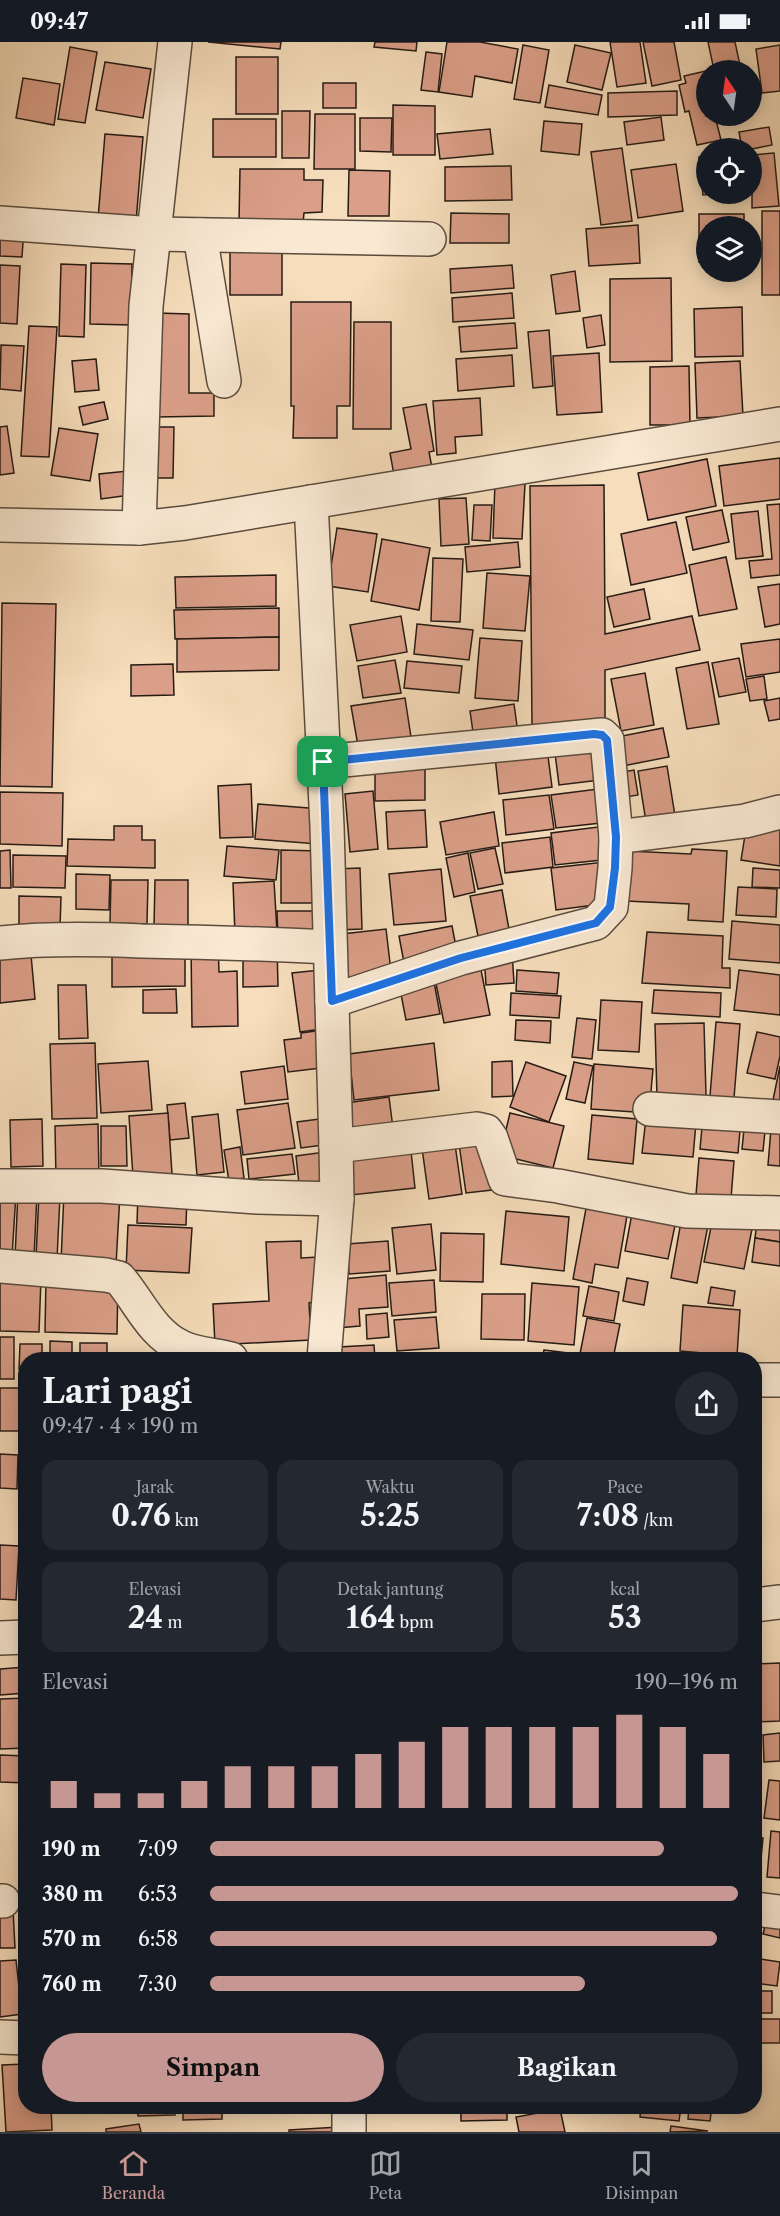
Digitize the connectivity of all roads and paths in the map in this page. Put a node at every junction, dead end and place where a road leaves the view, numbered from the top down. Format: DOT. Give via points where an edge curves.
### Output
graph roads {
  1 [pos="175,42"];
  2 [pos="0,223"];
  3 [pos="154,234"];
  4 [pos="200,235"];
  5 [pos="429,238"];
  6 [pos="224,381"];
  7 [pos="780,424"];
  8 [pos="311,502"];
  9 [pos="0,525"];
  10 [pos="139,528"];
  11 [pos="323,762"];
  12 [pos="780,812"];
  13 [pos="616,837"];
  14 [pos="0,943"];
  15 [pos="330,947"];
  16 [pos="332,1001"];
  17 [pos="650,1109"];
  18 [pos="780,1117"];
  19 [pos="336,1146"];
  20 [pos="0,1186"];
  21 [pos="337,1199"];
  22 [pos="780,1213"];
  23 [pos="0,1266"];
  24 [pos="202,1352"];
  25 [pos="325,1352"];
  26 [pos="762,1380"];
  27 [pos="780,1380"];
  28 [pos="780,1602"];
  29 [pos="762,1604"];
  30 [pos="18,1637"];
  31 [pos="0,1638"];
  32 [pos="762,1910"];
  33 [pos="780,1912"];
  34 [pos="0,2037"];
  35 [pos="18,2038"];
  36 [pos="349,2114"];
  37 [pos="349,2132"];
  1 -- 3 [label="street"];
  2 -- 3 [label="street"];
  3 -- 4 [label="street"];
  3 -- 10 [label="street" via="146,306"];
  4 -- 5 [label="street"];
  4 -- 6 [label="street"];
  7 -- 8 [label="street"];
  8 -- 10 [label="street"];
  8 -- 11 [label="street"];
  9 -- 10 [label="street"];
  11 -- 13 [label="street" via="602,735 607,740"];
  11 -- 15 [label="street"];
  12 -- 13 [label="street" via="745,821"];
  13 -- 16 [label="street" via="610,907 596,923 461,958"];
  14 -- 15 [label="street" via="81,939"];
  15 -- 16 [label="street"];
  16 -- 19 [label="street"];
  17 -- 18 [label="street"];
  19 -- 21 [label="street"];
  19 -- 22 [label="street" via="477,1129 486,1131 491,1138 505,1179 687,1211"];
  20 -- 21 [label="street" via="102,1186"];
  21 -- 25 [label="street"];
  23 -- 24 [label="street" via="119,1278 145,1316 164,1335 181,1347"];
  26 -- 27 [label="street"];
  28 -- 29 [label="street"];
  30 -- 31 [label="street"];
  32 -- 33 [label="street"];
  34 -- 35 [label="street"];
  36 -- 37 [label="street"];
}
